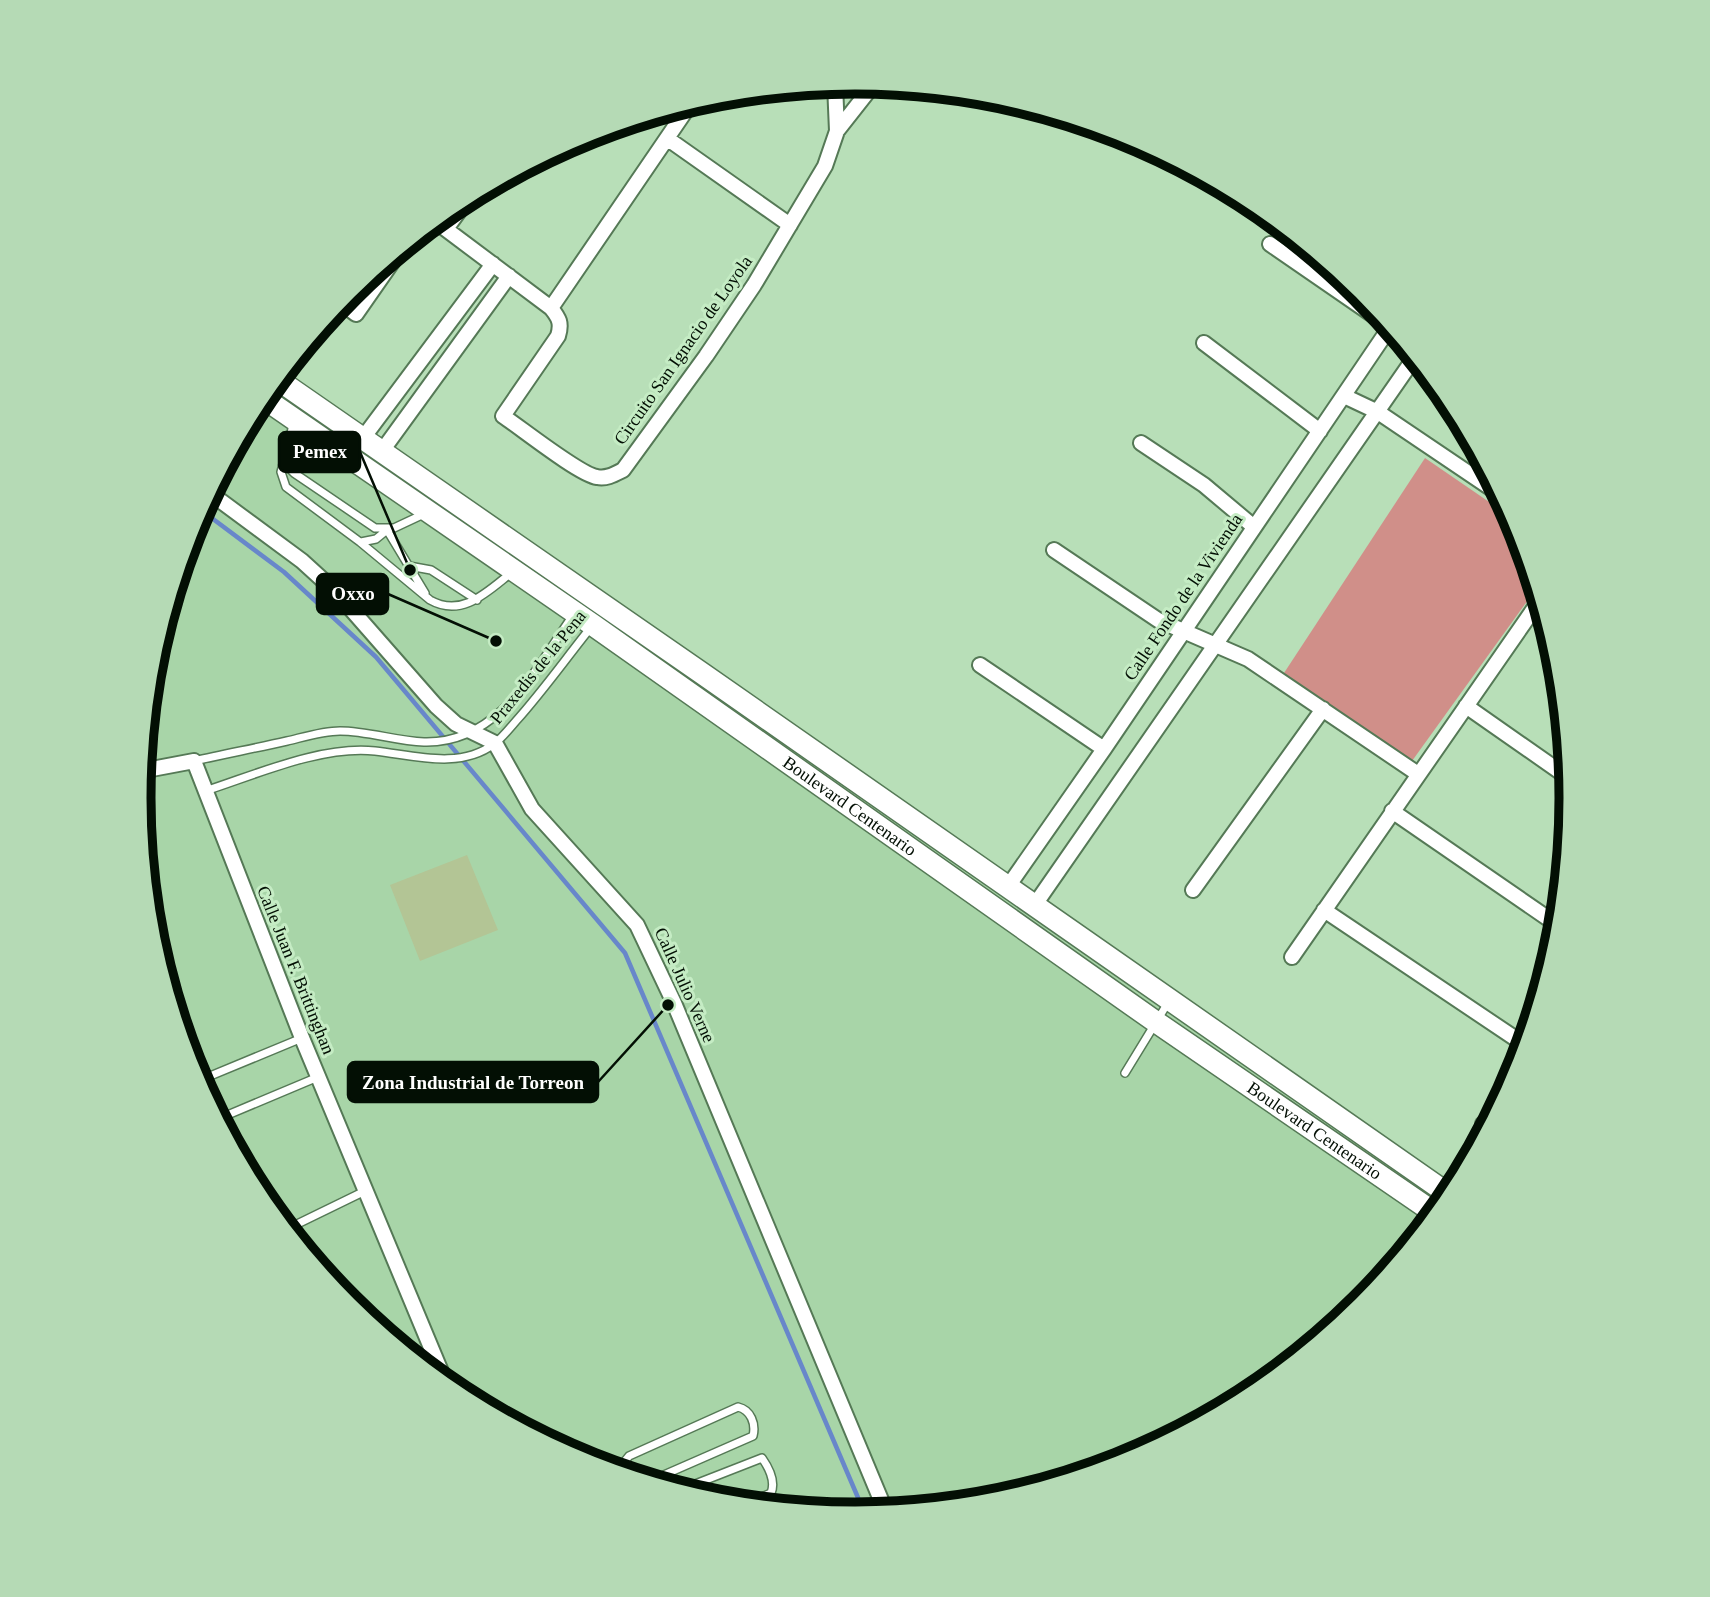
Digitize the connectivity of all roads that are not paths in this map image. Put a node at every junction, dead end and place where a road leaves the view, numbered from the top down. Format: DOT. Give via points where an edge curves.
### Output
graph roads {
  1 [pos="866,94"];
  2 [pos="835,95"];
  3 [pos="683,116"];
  4 [pos="837,131"];
  5 [pos="668,139"];
  6 [pos="790,225"];
  7 [pos="443,228"];
  8 [pos="1270,244"];
  9 [pos="493,264"];
  10 [pos="509,276"];
  11 [pos="380,279"];
  12 [pos="1352,300"];
  13 [pos="551,308"];
  14 [pos="349,309"];
  15 [pos="1384,334"];
  16 [pos="1204,343"];
  17 [pos="1410,365"];
  18 [pos="286,385"];
  19 [pos="1344,396"];
  20 [pos="273,402"];
  21 [pos="272,404"];
  22 [pos="1378,412"];
  23 [pos="294,419"];
  24 [pos="1320,430"];
  25 [pos="363,438"];
  26 [pos="1141,443"];
  27 [pos="288,446"];
  28 [pos="382,451"];
  29 [pos="1479,474"];
  30 [pos="218,499"];
  31 [pos="429,512"];
  32 [pos="1254,527"];
  33 [pos="387,530"];
  34 [pos="360,542"];
  35 [pos="1054,550"];
  36 [pos="409,566"];
  37 [pos="514,570"];
  38 [pos="589,593"];
  39 [pos="430,600"];
  40 [pos="477,600"];
  41 [pos="607,606"];
  42 [pos="1535,614"];
  43 [pos="584,619"];
  44 [pos="1184,631"];
  45 [pos="1215,645"];
  46 [pos="980,665"];
  47 [pos="1466,706"];
  48 [pos="1323,709"];
  49 [pos="466,735"];
  50 [pos="495,743"];
  51 [pos="1104,749"];
  52 [pos="194,761"];
  53 [pos="152,769"];
  54 [pos="1558,770"];
  55 [pos="1418,774"];
  56 [pos="205,791"];
  57 [pos="873,793"];
  58 [pos="1392,811"];
  59 [pos="858,814"];
  60 [pos="920,857"];
  61 [pos="1007,888"];
  62 [pos="1193,890"];
  63 [pos="1034,906"];
  64 [pos="1324,910"];
  65 [pos="1548,918"];
  66 [pos="1292,957"];
  67 [pos="1170,1001"];
  68 [pos="1156,1022"];
  69 [pos="302,1038"];
  70 [pos="1516,1039"];
  71 [pos="1125,1073"];
  72 [pos="209,1077"];
  73 [pos="318,1077"];
  74 [pos="227,1115"];
  75 [pos="1401,1162"];
  76 [pos="1388,1181"];
  77 [pos="1441,1189"];
  78 [pos="365,1191"];
  79 [pos="1427,1208"];
  80 [pos="295,1225"];
  81 [pos="435,1357"];
  82 [pos="429,1359"];
  83 [pos="439,1366"];
  84 [pos="626,1464"];
  85 [pos="662,1476"];
  86 [pos="695,1484"];
  87 [pos="764,1496"];
  88 [pos="882,1501"];
  1 -- 4 [label="street"];
  2 -- 4 [label="street"];
  3 -- 5 [label="street"];
  4 -- 6 [label="street, Circuito San Ignacio de Loyola" via="825,166"];
  5 -- 6 [label="street"];
  5 -- 13 [label="street"];
  6 -- 13 [label="street, Circuito San Ignacio de Loyola" via="706,356 623,470 611,476 596,477 581,470 503,416 558,336 559,319"];
  7 -- 9 [label="street"];
  8 -- 12 [label="street"];
  9 -- 10 [label="street"];
  9 -- 25 [label="street"];
  10 -- 13 [label="street"];
  10 -- 28 [label="street"];
  11 -- 14 [label="street" via="356,314"];
  15 -- 19 [label="street, Calle Fondo de la Vivienda"];
  16 -- 24 [label="street"];
  17 -- 22 [label="street"];
  18 -- 25 [label="main road, Boulevard Centenario"];
  19 -- 22 [label="street"];
  19 -- 24 [label="street, Calle Fondo de la Vivienda"];
  20 -- 28 [label="main road" via="362,452"];
  21 -- 23 [label="main road, Boulevard Centenario"];
  22 -- 29 [label="street"];
  22 -- 45 [label="street"];
  23 -- 27 [label="lane"];
  23 -- 31 [label="main road, Boulevard Centenario"];
  24 -- 32 [label="street, Calle Fondo de la Vivienda"];
  25 -- 28 [label="main road, Boulevard Centenario"];
  26 -- 32 [label="street" via="1204,485"];
  27 -- 33 [label="lane" via="290,469 299,477 375,528"];
  27 -- 34 [label="lane" via="281,472 286,487"];
  28 -- 38 [label="main road, Boulevard Centenario"];
  30 -- 49 [label="street" via="302,561 335,592"];
  31 -- 33 [label="lane"];
  31 -- 37 [label="main road, Boulevard Centenario"];
  32 -- 44 [label="street, Calle Fondo de la Vivienda"];
  33 -- 34 [label="lane" via="376,539"];
  33 -- 36 [label="lane"];
  34 -- 39 [label="lane"];
  35 -- 44 [label="street" via="1158,620"];
  36 -- 39 [label="lane"];
  36 -- 40 [label="lane" via="431,570"];
  37 -- 40 [label="lane"];
  37 -- 43 [label="main road, Boulevard Centenario"];
  38 -- 41 [label="main road, Boulevard Centenario"];
  38 -- 43 [label="lane, Praxedis de la Pena"];
  39 -- 40 [label="lane" via="439,606 461,607"];
  41 -- 43 [label="lane, Praxedis de la Pena"];
  41 -- 57 [label="main road, Boulevard Centenario"];
  42 -- 47 [label="street"];
  43 -- 49 [label="lane, Praxedis de la Pena" via="495,718"];
  43 -- 50 [label="lane, Praxedis de la Pena" via="526,710"];
  43 -- 59 [label="main road, Boulevard Centenario"];
  44 -- 45 [label="street"];
  44 -- 51 [label="street, Calle Fondo de la Vivienda"];
  45 -- 48 [label="street" via="1248,659"];
  45 -- 63 [label="street"];
  46 -- 51 [label="street"];
  47 -- 54 [label="street"];
  47 -- 55 [label="street"];
  48 -- 55 [label="street"];
  48 -- 62 [label="street"];
  49 -- 50 [label="street"];
  49 -- 52 [label="lane" via="422,742 337,731"];
  50 -- 56 [label="lane, Praxedis de la Pena" via="444,760 345,752 299,761"];
  50 -- 88 [label="street, Calle Julio Verne" via="532,809 637,925 649,948"];
  51 -- 61 [label="street, Calle Fondo de la Vivienda"];
  52 -- 53 [label="street"];
  52 -- 56 [label="street, Calle Juan F. Brittinghan"];
  55 -- 58 [label="street"];
  56 -- 69 [label="street, Calle Juan F. Brittinghan"];
  57 -- 59 [label="main road"];
  57 -- 61 [label="main road, Boulevard Centenario"];
  58 -- 64 [label="street"];
  58 -- 65 [label="street"];
  59 -- 60 [label="main road, Boulevard Centenario"];
  60 -- 63 [label="main road" via="939,857 1013,907"];
  60 -- 68 [label="main road, Boulevard Centenario"];
  61 -- 63 [label="main road, Boulevard Centenario"];
  63 -- 67 [label="main road, Boulevard Centenario"];
  64 -- 66 [label="street"];
  64 -- 70 [label="street"];
  67 -- 68 [label="lane"];
  67 -- 75 [label="main road, Boulevard Centenario"];
  68 -- 71 [label="lane"];
  68 -- 76 [label="main road, Boulevard Centenario"];
  69 -- 72 [label="lane"];
  69 -- 73 [label="street, Calle Juan F. Brittinghan"];
  73 -- 74 [label="lane"];
  73 -- 78 [label="street, Calle Juan F. Brittinghan"];
  75 -- 76 [label="main road"];
  75 -- 77 [label="main road, Boulevard Centenario"];
  76 -- 79 [label="main road, Boulevard Centenario"];
  78 -- 80 [label="lane"];
  78 -- 81 [label="street, Calle Juan F. Brittinghan"];
  81 -- 82 [label="street"];
  81 -- 83 [label="street, Calle Juan F. Brittinghan"];
  84 -- 85 [label="lane" via="629,1456 738,1407 750,1414 753,1436"];
  86 -- 87 [label="lane" via="762,1458 774,1486"];
}
